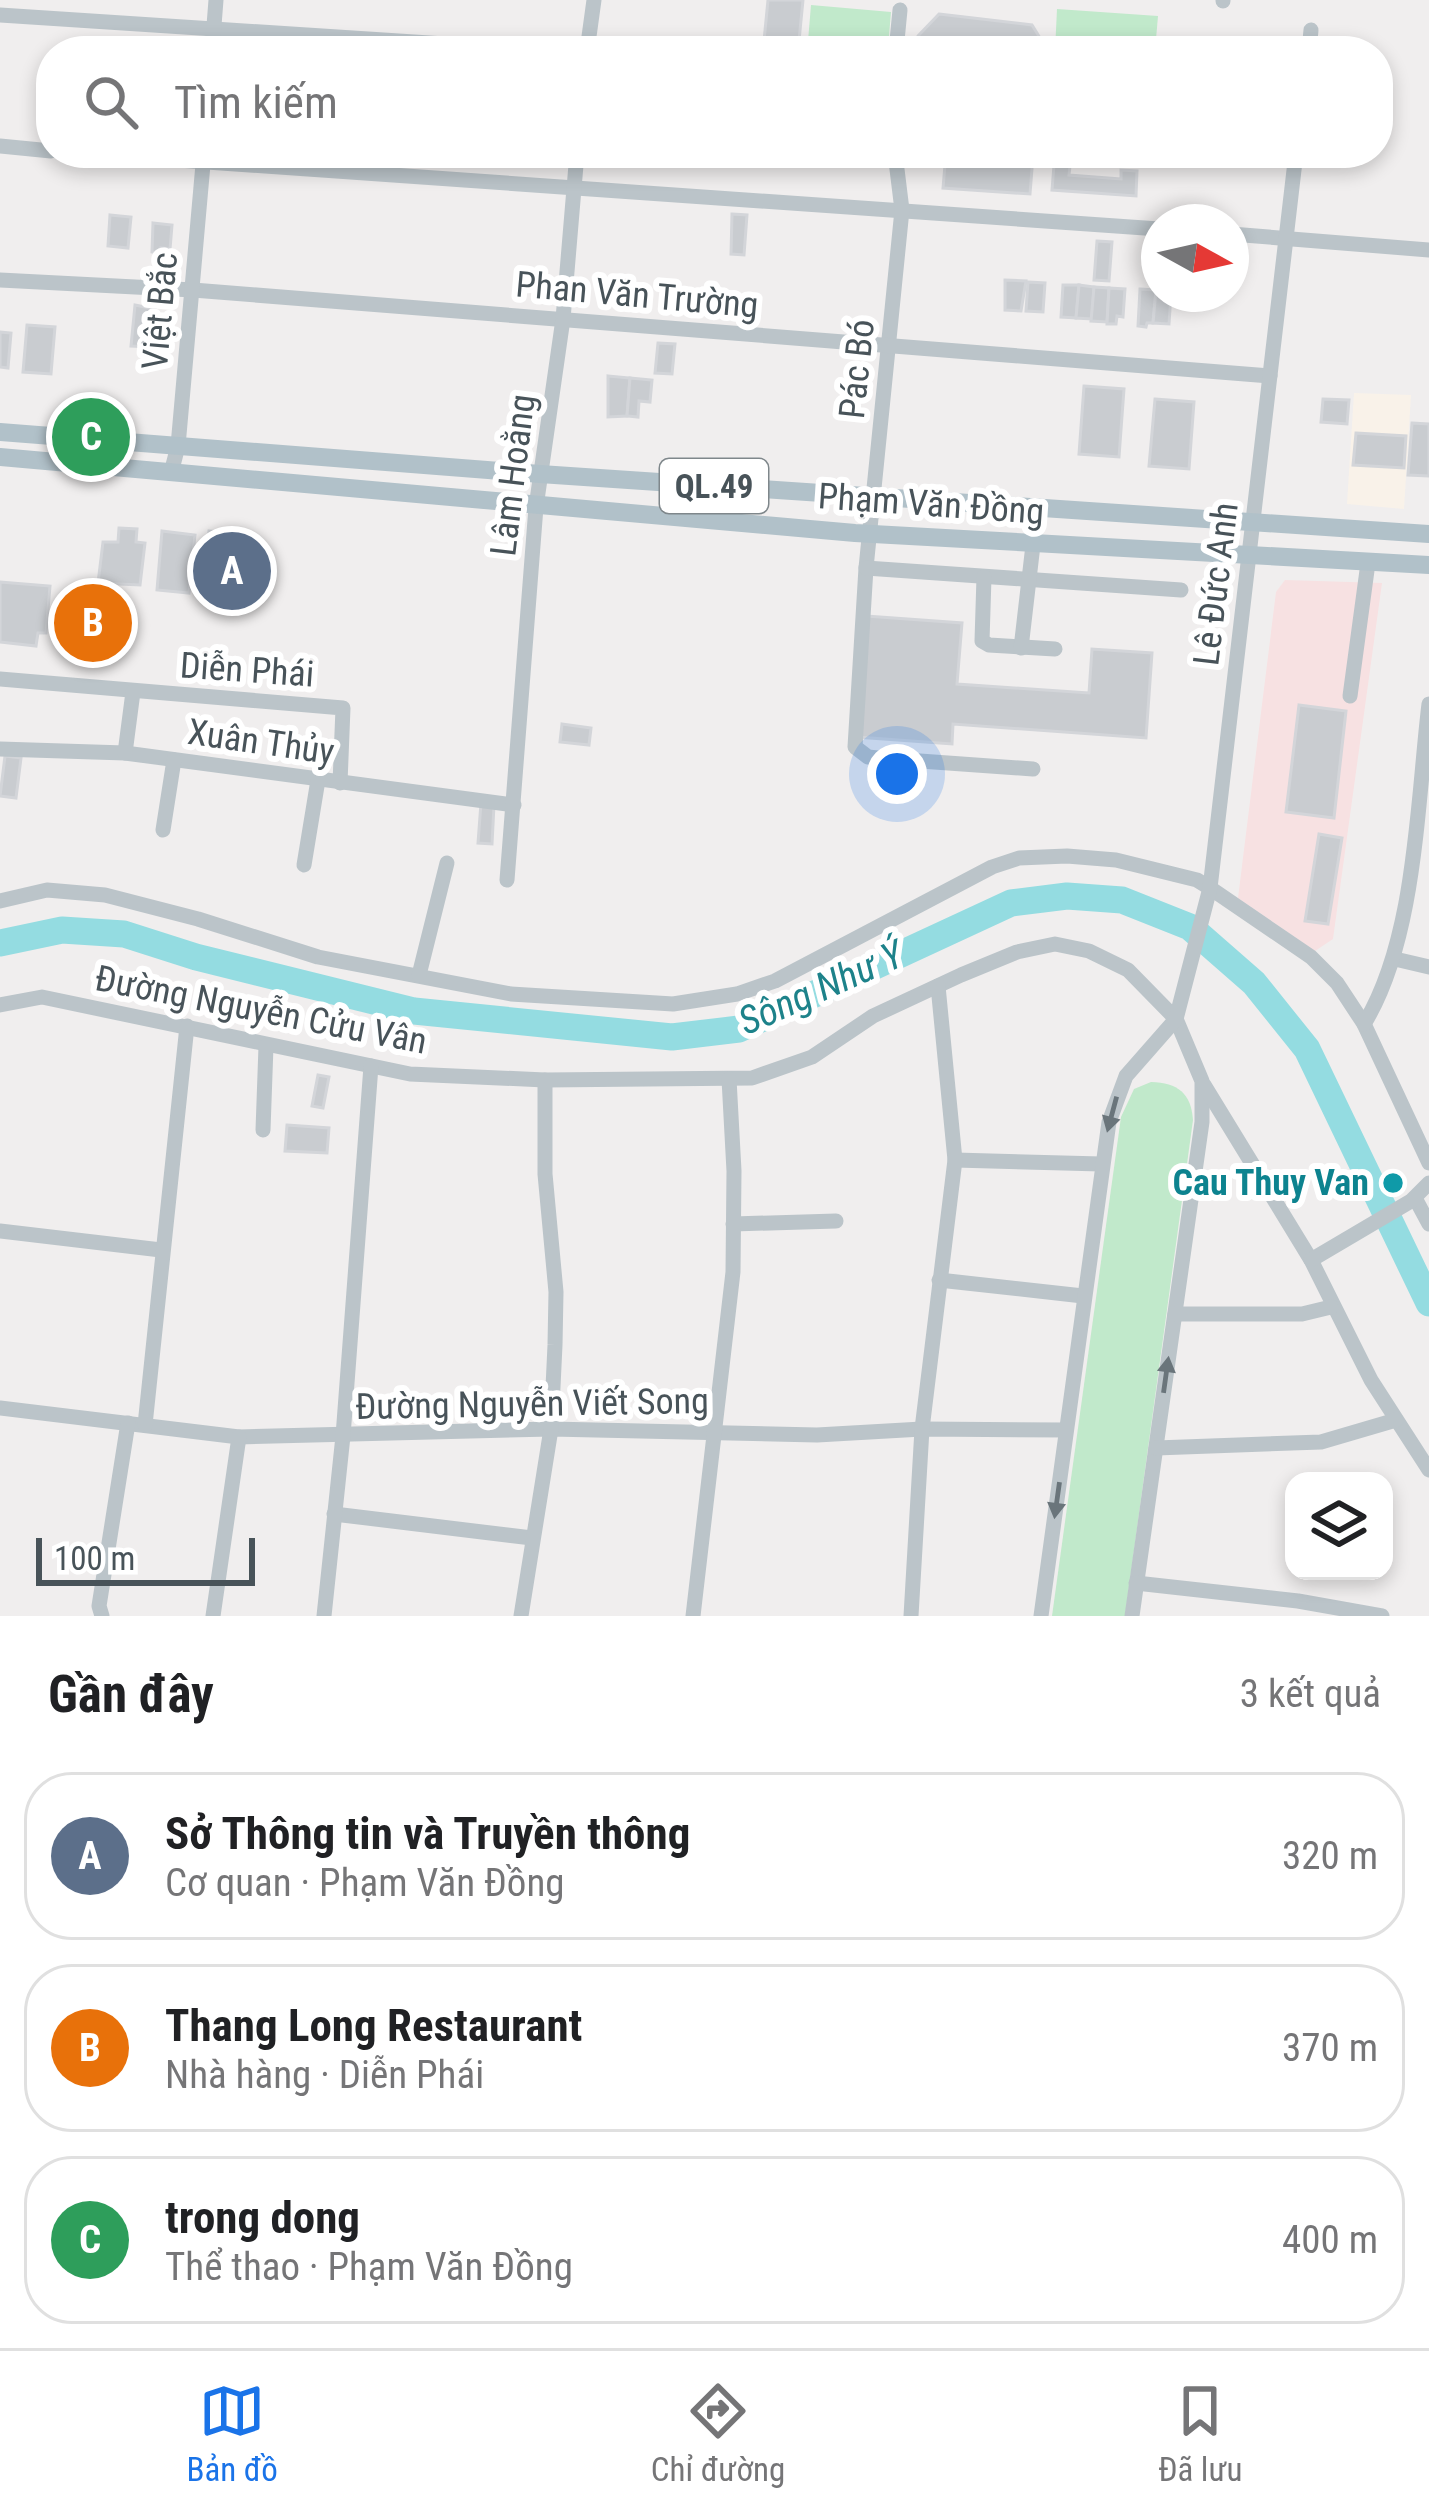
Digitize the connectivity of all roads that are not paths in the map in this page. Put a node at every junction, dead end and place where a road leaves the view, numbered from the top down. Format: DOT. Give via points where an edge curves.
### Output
graph roads {
  1 [pos="215,0"];
  2 [pos="594,0"];
  3 [pos="900,10"];
  4 [pos="0,15"];
  5 [pos="1311,31"];
  6 [pos="213,32"];
  7 [pos="213,36"];
  8 [pos="284,36"];
  9 [pos="589,36"];
  10 [pos="897,36"];
  11 [pos="1310,36"];
  12 [pos="0,146"];
  13 [pos="36,150"];
  14 [pos="202,168"];
  15 [pos="340,168"];
  16 [pos="576,168"];
  17 [pos="897,168"];
  18 [pos="1294,168"];
  19 [pos="574,185"];
  20 [pos="902,210"];
  21 [pos="1141,228"];
  22 [pos="1249,236"];
  23 [pos="1285,238"];
  24 [pos="1429,250"];
  25 [pos="0,280"];
  26 [pos="193,290"];
  27 [pos="563,319"];
  28 [pos="890,346"];
  29 [pos="1270,376"];
  30 [pos="0,432"];
  31 [pos="178,446"];
  32 [pos="0,458"];
  33 [pos="171,473"];
  34 [pos="540,474"];
  35 [pos="874,497"];
  36 [pos="536,507"];
  37 [pos="1253,521"];
  38 [pos="870,533"];
  39 [pos="1429,534"];
  40 [pos="1033,545"];
  41 [pos="1248,557"];
  42 [pos="1368,563"];
  43 [pos="1429,565"];
  44 [pos="866,568"];
  45 [pos="984,577"];
  46 [pos="1030,580"];
  47 [pos="1181,590"];
  48 [pos="1021,648"];
  49 [pos="1055,649"];
  50 [pos="0,679"];
  51 [pos="133,692"];
  52 [pos="1350,696"];
  53 [pos="1429,704"];
  54 [pos="0,749"];
  55 [pos="125,753"];
  56 [pos="174,760"];
  57 [pos="1033,769"];
  58 [pos="318,780"];
  59 [pos="340,783"];
  60 [pos="514,805"];
  61 [pos="163,830"];
  62 [pos="447,863"];
  63 [pos="304,865"];
  64 [pos="507,880"];
  65 [pos="1210,888"];
  66 [pos="0,901"];
  67 [pos="1395,959"];
  68 [pos="1429,967"];
  69 [pos="419,975"];
  70 [pos="938,986"];
  71 [pos="0,1005"];
  72 [pos="1176,1019"];
  73 [pos="1364,1024"];
  74 [pos="187,1026"];
  75 [pos="266,1046"];
  76 [pos="371,1066"];
  77 [pos="729,1078"];
  78 [pos="545,1080"];
  79 [pos="1202,1081"];
  80 [pos="263,1130"];
  81 [pos="956,1160"];
  82 [pos="1429,1163"];
  83 [pos="1101,1164"];
  84 [pos="1429,1183"];
  85 [pos="1413,1200"];
  86 [pos="836,1220"];
  87 [pos="734,1224"];
  88 [pos="1429,1224"];
  89 [pos="0,1231"];
  90 [pos="161,1250"];
  91 [pos="1311,1260"];
  92 [pos="939,1280"];
  93 [pos="1083,1296"];
  94 [pos="1331,1306"];
  95 [pos="1175,1314"];
  96 [pos="0,1408"];
  97 [pos="1396,1420"];
  98 [pos="136,1424"];
  99 [pos="551,1429"];
  100 [pos="922,1429"];
  101 [pos="716,1430"];
  102 [pos="1066,1430"];
  103 [pos="344,1436"];
  104 [pos="239,1437"];
  105 [pos="1156,1448"];
  106 [pos="1429,1470"];
  107 [pos="334,1514"];
  108 [pos="532,1538"];
  109 [pos="1136,1583"];
  110 [pos="1336,1612"];
  111 [pos="102,1616"];
  112 [pos="213,1616"];
  113 [pos="323,1616"];
  114 [pos="521,1616"];
  115 [pos="693,1616"];
  116 [pos="911,1616"];
  117 [pos="1041,1616"];
  118 [pos="1132,1616"];
  119 [pos="1382,1616"];
  1 -- 6 [label="street"];
  2 -- 9 [label="street"];
  3 -- 10 [label="street"];
  4 -- 6 [label="street"];
  5 -- 11 [label="street"];
  6 -- 7 [label="street"];
  6 -- 8 [label="street"];
  12 -- 13 [label="street"];
  14 -- 26 [label="street, Việt Bắc"];
  15 -- 19 [label="street"];
  16 -- 19 [label="street, Lâm Hoằng"];
  17 -- 20 [label="street, Pác Bó"];
  18 -- 23 [label="street, Lê Đức Anh"];
  19 -- 20 [label="street"];
  19 -- 27 [label="street, Lâm Hoằng"];
  20 -- 21 [label="street"];
  20 -- 28 [label="street, Pác Bó"];
  22 -- 23 [label="street"];
  23 -- 24 [label="street"];
  23 -- 29 [label="street, Lê Đức Anh"];
  25 -- 26 [label="street, Phan Văn Trường"];
  26 -- 27 [label="street, Phan Văn Trường"];
  26 -- 31 [label="street, Việt Bắc"];
  27 -- 28 [label="street, Phan Văn Trường"];
  27 -- 34 [label="street, Lâm Hoằng"];
  28 -- 29 [label="street, Phan Văn Trường"];
  28 -- 35 [label="street, Pác Bó"];
  29 -- 37 [label="street, Lê Đức Anh"];
  30 -- 31 [label="main road, Phạm Văn Đồng / QL.49"];
  31 -- 33 [label="street, Việt Bắc"];
  31 -- 34 [label="main road, Phạm Văn Đồng / QL.49"];
  32 -- 33 [label="main road, Phạm Văn Đồng / QL.49"];
  33 -- 36 [label="main road, Phạm Văn Đồng / QL.49"];
  34 -- 35 [label="main road, Phạm Văn Đồng / QL.49"];
  34 -- 36 [label="street, Lâm Hoằng"];
  35 -- 37 [label="main road, Phạm Văn Đồng / QL.49"];
  35 -- 38 [label="street, Pác Bó"];
  36 -- 38 [label="main road, Phạm Văn Đồng / QL.49"];
  36 -- 60 [label="street, Lâm Hoằng"];
  37 -- 39 [label="main road, Phạm Văn Đồng / QL.49"];
  37 -- 41 [label="street, Lê Đức Anh"];
  38 -- 40 [label="main road, Phạm Văn Đồng / QL.49"];
  38 -- 44 [label="street, Pác Bó"];
  40 -- 41 [label="main road, Phạm Văn Đồng / QL.49"];
  40 -- 46 [label="street"];
  41 -- 42 [label="main road, Phạm Văn Đồng / QL.49"];
  41 -- 65 [label="street, Lê Đức Anh"];
  42 -- 43 [label="main road, Phạm Văn Đồng / QL.49"];
  42 -- 52 [label="street"];
  44 -- 45 [label="street"];
  44 -- 57 [label="street, Pác Bó" via="855,747 868,757"];
  45 -- 46 [label="street"];
  45 -- 48 [label="street" via="982,641"];
  46 -- 47 [label="street"];
  46 -- 48 [label="street"];
  48 -- 49 [label="street"];
  50 -- 51 [label="street, Diễn Phái"];
  51 -- 55 [label="street"];
  51 -- 59 [label="street, Diễn Phái" via="343,708"];
  53 -- 67 [label="street"];
  54 -- 55 [label="street, Xuân Thủy"];
  55 -- 56 [label="street, Xuân Thủy"];
  56 -- 58 [label="street, Xuân Thủy"];
  56 -- 61 [label="street"];
  58 -- 59 [label="street, Xuân Thủy"];
  58 -- 63 [label="street"];
  59 -- 60 [label="street, Xuân Thủy"];
  60 -- 64 [label="street, Lâm Hoằng"];
  62 -- 69 [label="street"];
  65 -- 69 [label="street" via="1116,860 1019,858 775,980 674,1004 511,994"];
  65 -- 72 [label="street, Lê Đức Anh"];
  65 -- 73 [label="street" via="1311,957"];
  66 -- 69 [label="street" via="47,890 105,896 318,957"];
  67 -- 68 [label="street"];
  67 -- 73 [label="street"];
  70 -- 72 [label="street, Đường Nguyễn Cửu Vân" via="1055,944 1128,970"];
  70 -- 77 [label="street, Đường Nguyễn Cửu Vân" via="812,1057"];
  70 -- 81 [label="street"];
  71 -- 74 [label="street, Đường Nguyễn Cửu Vân" via="42,997"];
  72 -- 79 [label="street"];
  72 -- 83 [label="street, Lê Đức Anh, one-way" via="1126,1076"];
  73 -- 82 [label="street"];
  74 -- 75 [label="street, Đường Nguyễn Cửu Vân"];
  74 -- 90 [label="street"];
  75 -- 76 [label="street, Đường Nguyễn Cửu Vân"];
  75 -- 80 [label="street"];
  76 -- 78 [label="street, Đường Nguyễn Cửu Vân"];
  76 -- 103 [label="street"];
  77 -- 78 [label="street, Đường Nguyễn Cửu Vân"];
  77 -- 87 [label="street"];
  78 -- 99 [label="street" via="556,1292"];
  79 -- 91 [label="street"];
  79 -- 95 [label="street"];
  81 -- 83 [label="street"];
  81 -- 92 [label="street"];
  83 -- 93 [label="street, Lê Đức Anh"];
  84 -- 85 [label="street"];
  85 -- 88 [label="street"];
  85 -- 91 [label="street"];
  86 -- 87 [label="street"];
  87 -- 101 [label="street"];
  89 -- 90 [label="street"];
  90 -- 98 [label="street"];
  91 -- 94 [label="street"];
  92 -- 93 [label="street"];
  92 -- 100 [label="street"];
  93 -- 102 [label="street, Lê Đức Anh"];
  94 -- 95 [label="street" via="1302,1314"];
  94 -- 97 [label="street"];
  105 -- 95 [label="street, one-way"];
  96 -- 98 [label="street, Đường Nguyễn Viết Song"];
  97 -- 105 [label="street" via="1321,1442"];
  97 -- 106 [label="street"];
  98 -- 104 [label="street, Đường Nguyễn Viết Song"];
  98 -- 111 [label="street"];
  99 -- 101 [label="street, Đường Nguyễn Viết Song"];
  99 -- 103 [label="street, Đường Nguyễn Viết Song"];
  99 -- 108 [label="street"];
  100 -- 101 [label="street, Đường Nguyễn Viết Song"];
  100 -- 102 [label="street, Đường Nguyễn Viết Song"];
  100 -- 116 [label="street"];
  101 -- 115 [label="street"];
  102 -- 117 [label="street, Lê Đức Anh, one-way"];
  103 -- 104 [label="street, Đường Nguyễn Viết Song"];
  103 -- 107 [label="street"];
  104 -- 112 [label="street"];
  105 -- 109 [label="street"];
  107 -- 108 [label="street"];
  107 -- 113 [label="street"];
  108 -- 114 [label="street"];
  109 -- 110 [label="street"];
  109 -- 118 [label="street"];
  110 -- 119 [label="street"];
}
